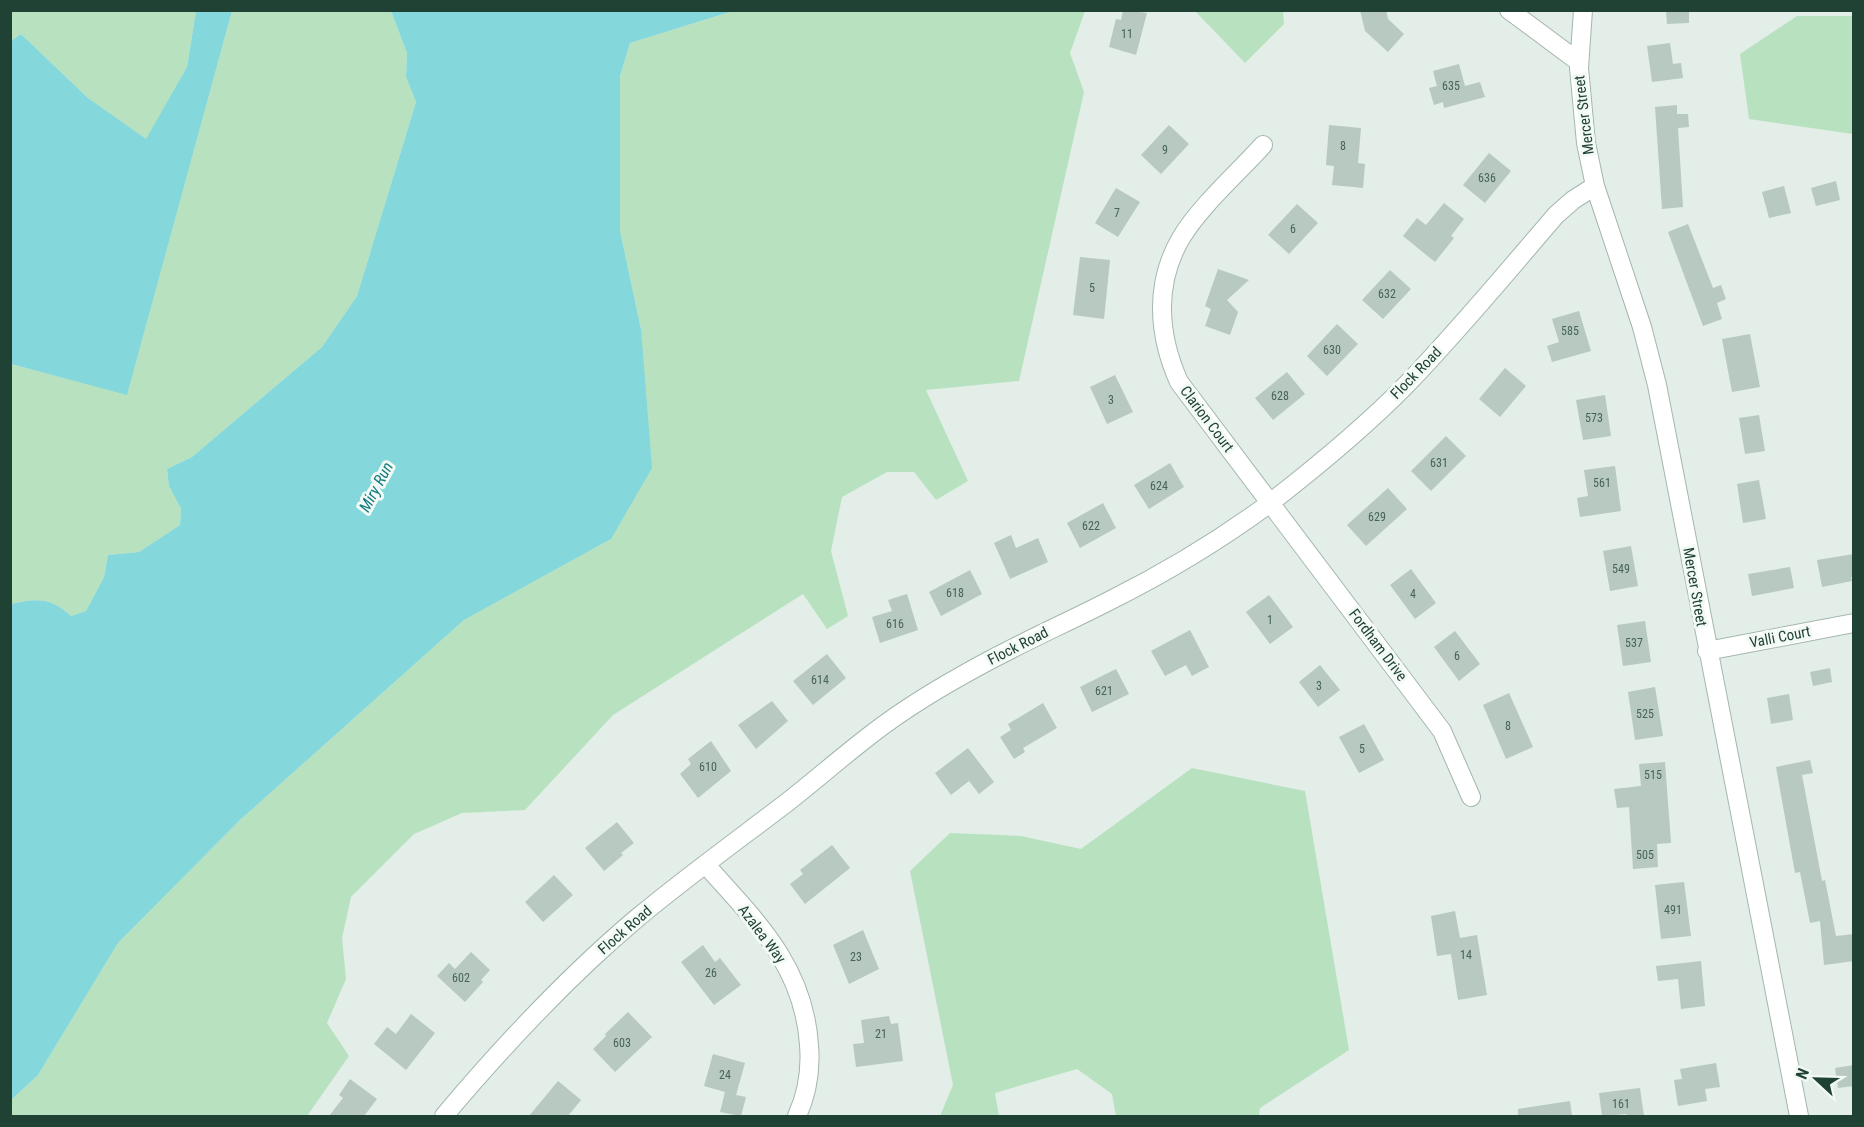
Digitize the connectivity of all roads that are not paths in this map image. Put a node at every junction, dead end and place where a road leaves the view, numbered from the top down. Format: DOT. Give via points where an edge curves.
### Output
graph roads {
  1 [pos="1509,10"];
  2 [pos="1583,10"];
  3 [pos="1579,62"];
  4 [pos="1263,145"];
  5 [pos="1595,186"];
  6 [pos="1271,502"];
  7 [pos="1854,623"];
  8 [pos="1707,651"];
  9 [pos="1471,796"];
  10 [pos="706,865"];
  11 [pos="444,1116"];
  12 [pos="797,1116"];
  13 [pos="1799,1116"];
  1 -- 3 [label="street"];
  2 -- 3 [label="street, Mercer Street"];
  3 -- 5 [label="street, Mercer Street" via="1586,143"];
  4 -- 6 [label="street, Clarion Court" via="1181,237 1170,261 1161,308 1169,359 1179,382"];
  5 -- 6 [label="street, Flock Road" via="1556,215 1404,387"];
  5 -- 8 [label="street, Mercer Street" via="1657,385"];
  6 -- 9 [label="street, Fordham Drive" via="1442,731"];
  6 -- 10 [label="street, Flock Road" via="1146,582 1006,651 911,706"];
  7 -- 8 [label="street, Valli Court"];
  8 -- 13 [label="street, Mercer Street"];
  10 -- 11 [label="street, Flock Road" via="577,972 499,1052"];
  10 -- 12 [label="street, Azalea Way" via="777,949 803,1001 810,1057 808,1083"];
}
